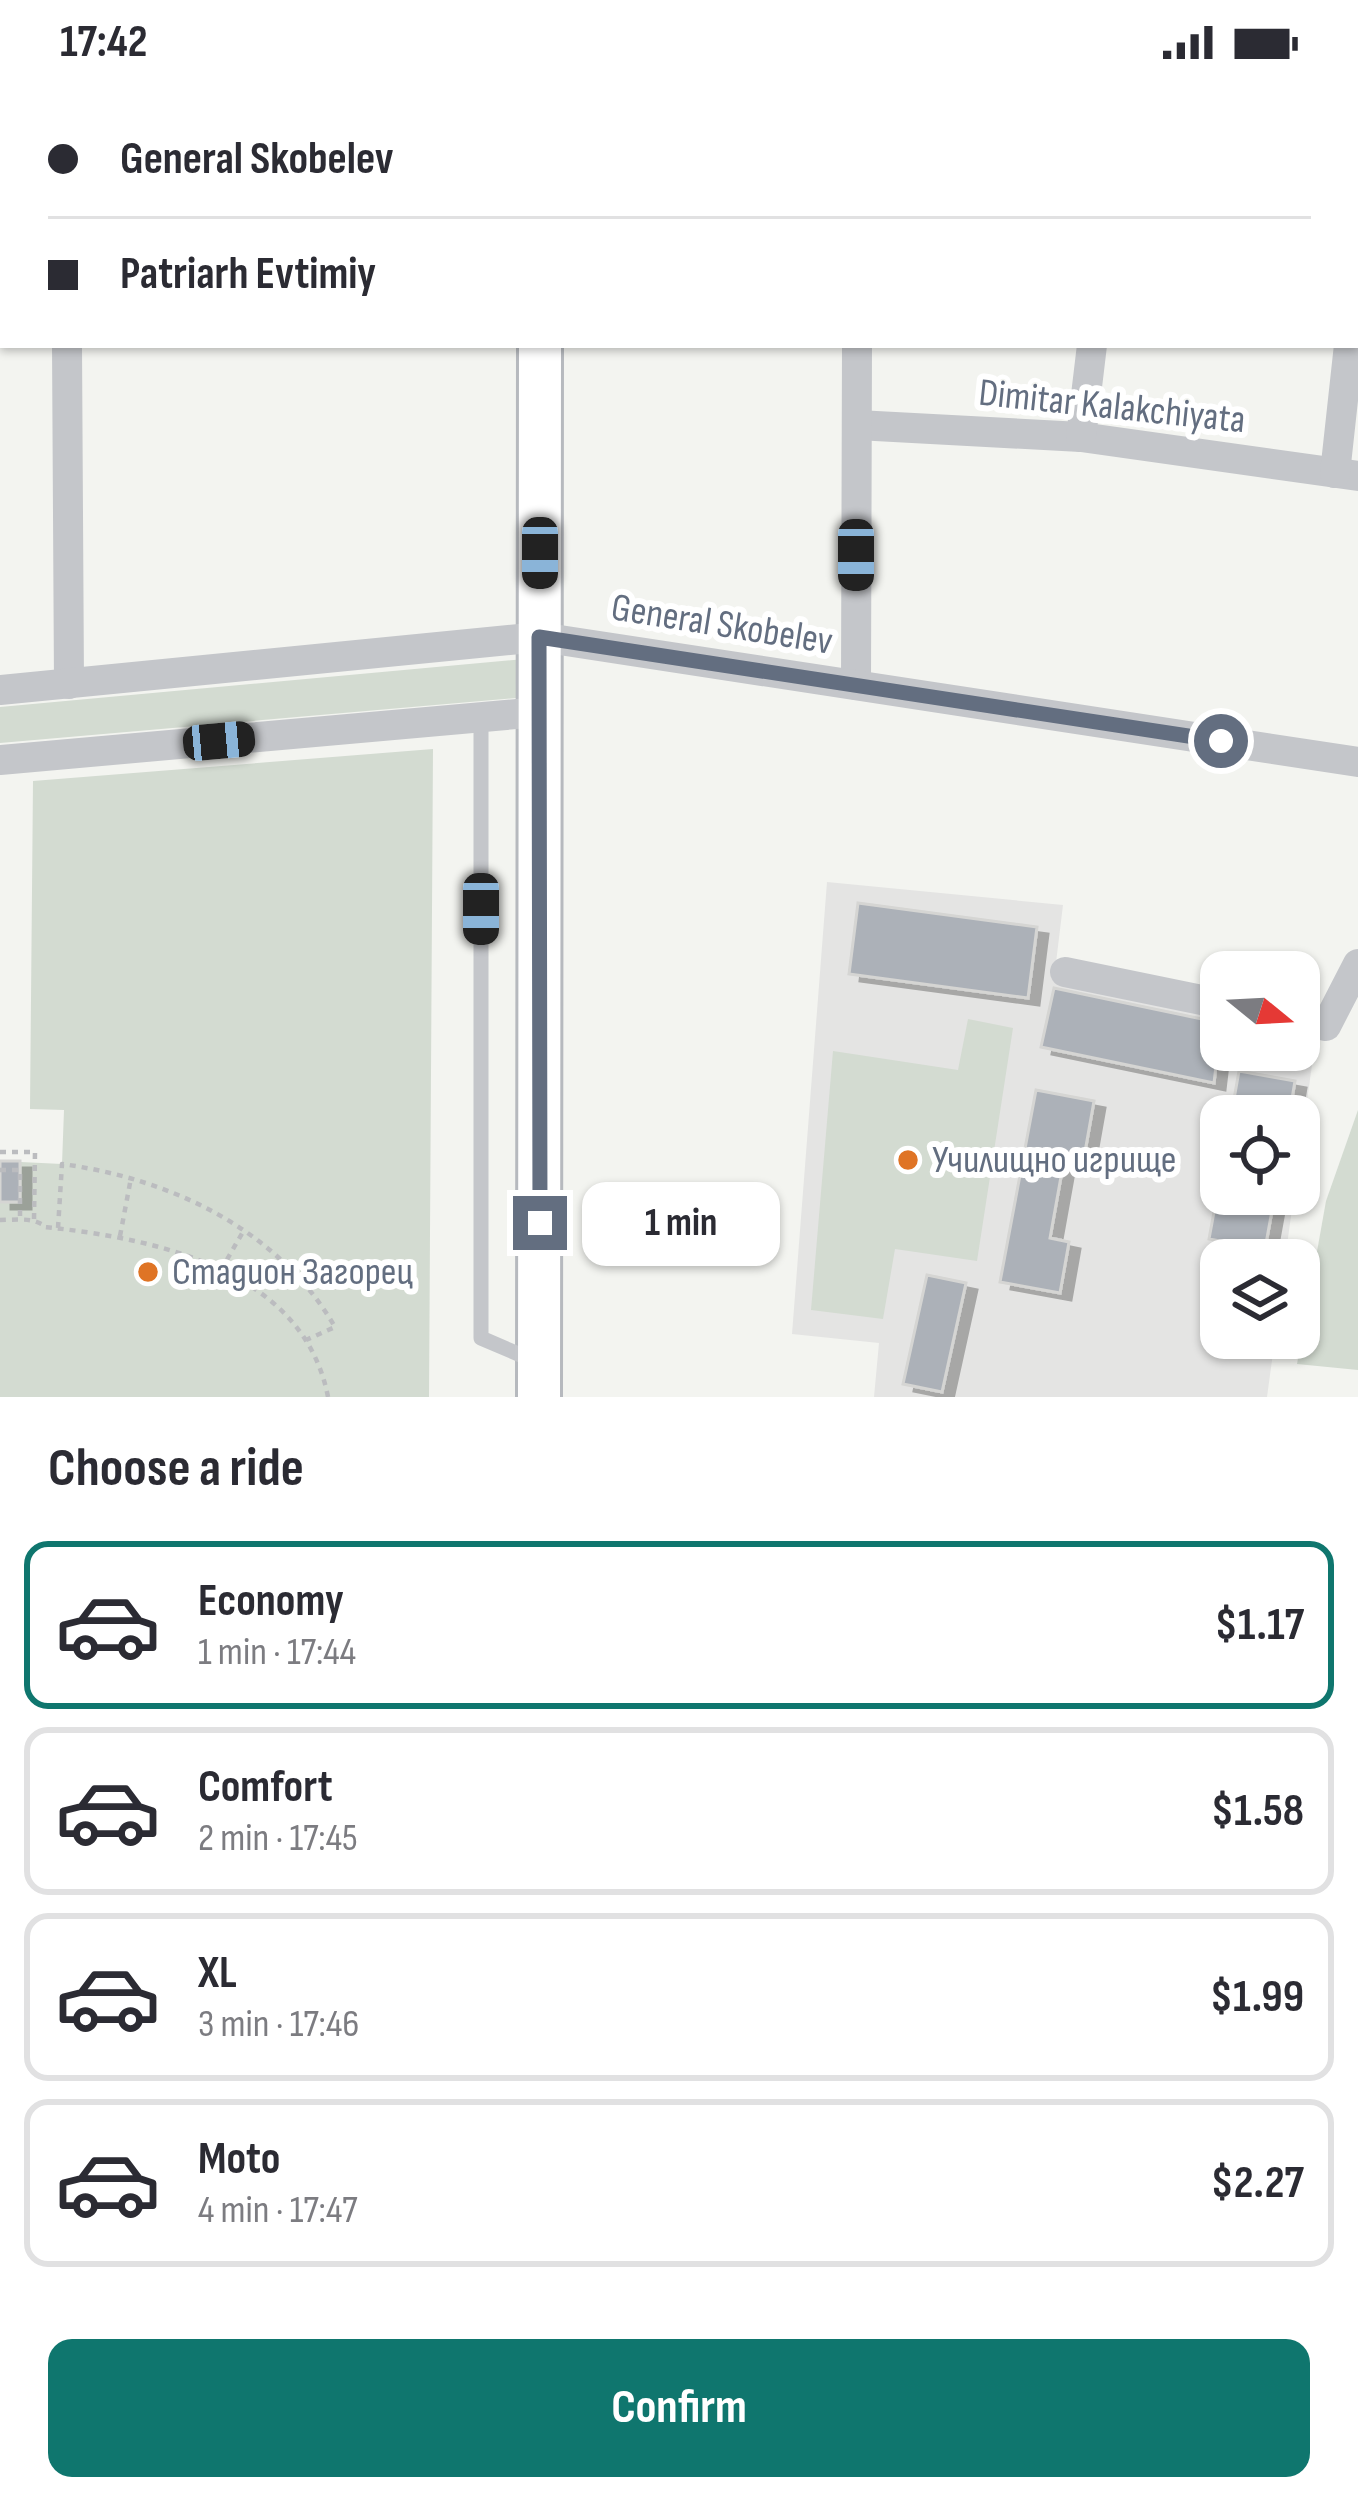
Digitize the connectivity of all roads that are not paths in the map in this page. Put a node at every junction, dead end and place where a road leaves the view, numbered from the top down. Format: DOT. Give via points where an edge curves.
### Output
graph roads {
  1 [pos="67,348"];
  2 [pos="540,348"];
  3 [pos="857,348"];
  4 [pos="1092,348"];
  5 [pos="1349,348"];
  6 [pos="857,425"];
  7 [pos="1082,437"];
  8 [pos="1346,474"];
  9 [pos="539,637"];
  10 [pos="69,684"];
  11 [pos="856,685"];
  12 [pos="0,690"];
  13 [pos="539,712"];
  14 [pos="481,718"];
  15 [pos="0,760"];
  16 [pos="1358,762"];
  17 [pos="1358,964"];
  18 [pos="1066,971"];
  19 [pos="1200,1000"];
  20 [pos="1320,1025"];
  21 [pos="539,1380"];
  1 -- 10 [label="street"];
  2 -- 9 [label="main road"];
  3 -- 6 [label="street"];
  4 -- 7 [label="street"];
  5 -- 8 [label="street"];
  6 -- 7 [label="street, Dimitar Kalakchiyata"];
  6 -- 11 [label="street"];
  7 -- 8 [label="street, Dimitar Kalakchiyata"];
  9 -- 10 [label="street, General Skobelev"];
  9 -- 11 [label="street, General Skobelev"];
  9 -- 13 [label="main road"];
  10 -- 12 [label="street, General Skobelev"];
  11 -- 16 [label="street, General Skobelev"];
  13 -- 14 [label="street"];
  13 -- 21 [label="main road"];
  14 -- 15 [label="street"];
  14 -- 21 [label="lane" via="482,1338"];
  17 -- 20 [label="street"];
  18 -- 19 [label="street"];
}
